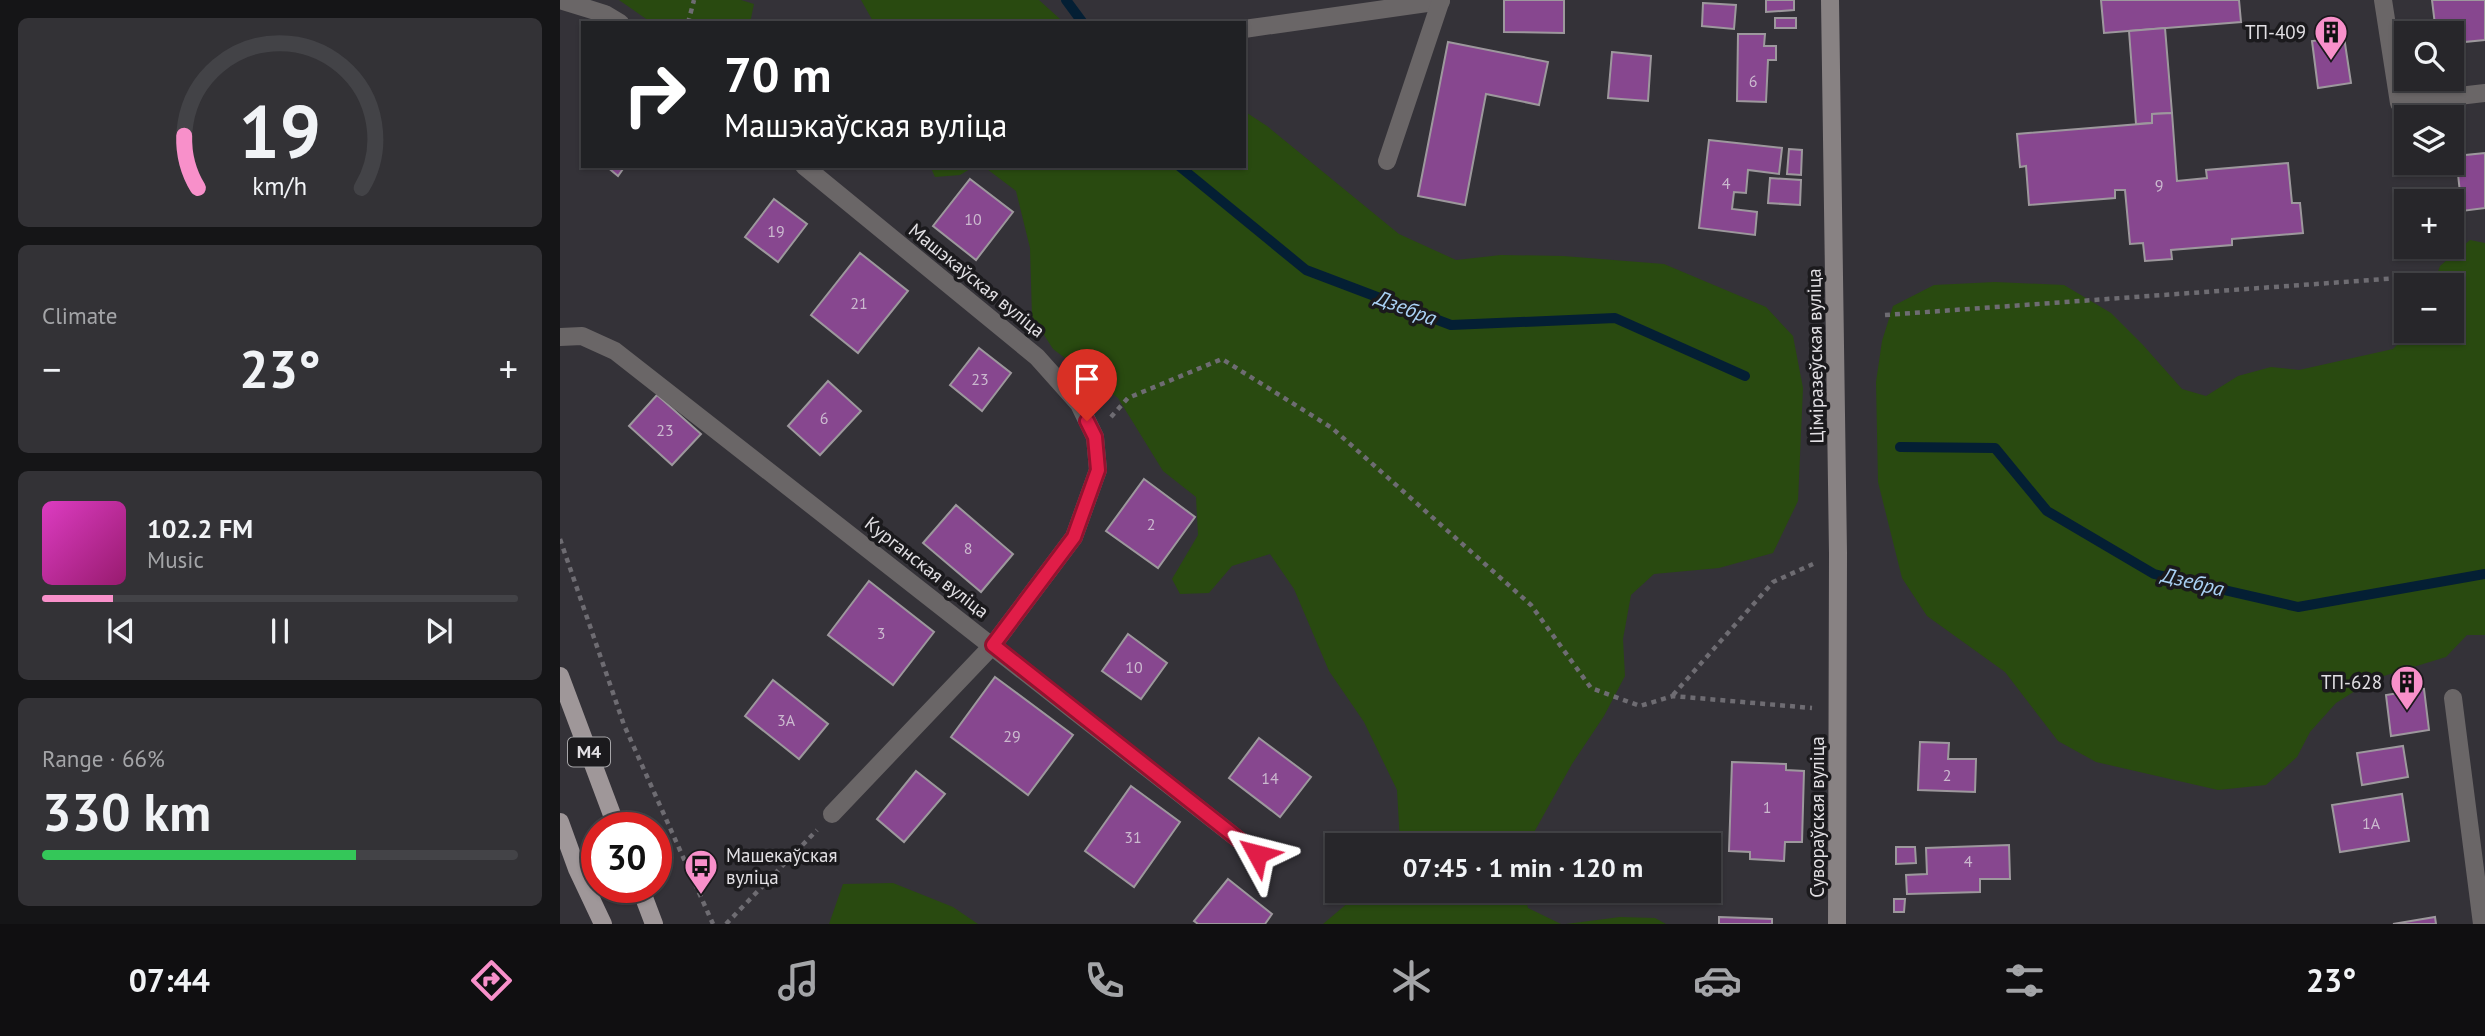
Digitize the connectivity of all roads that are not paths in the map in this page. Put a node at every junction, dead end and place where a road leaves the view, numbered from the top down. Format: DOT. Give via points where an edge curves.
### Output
graph roads {
  1 [pos="560,0"];
  2 [pos="1441,0"];
  3 [pos="1830,0"];
  4 [pos="2383,0"];
  5 [pos="616,21"];
  6 [pos="1246,29"];
  7 [pos="2485,93"];
  8 [pos="1387,161"];
  9 [pos="806,168"];
  10 [pos="560,337"];
  11 [pos="993,645"];
  12 [pos="560,676"];
  13 [pos="2454,698"];
  14 [pos="1838,711"];
  15 [pos="611,812"];
  16 [pos="832,814"];
  17 [pos="560,822"];
  18 [pos="1257,854"];
  19 [pos="646,903"];
  20 [pos="603,924"];
  21 [pos="654,924"];
  22 [pos="1837,924"];
  23 [pos="2482,924"];
  1 -- 5 [label="street"];
  2 -- 6 [label="street"];
  2 -- 8 [label="street"];
  3 -- 14 [label="main road, Ціміразеўская вуліца"];
  4 -- 7 [label="street" via="2399,103"];
  9 -- 11 [label="street, Машэкаўская вуліца" via="1038,357 1079,404 1095,437 1098,470 1074,537"];
  10 -- 11 [label="street, Курганская вуліца" via="582,336 615,351"];
  11 -- 16 [label="street, Машэкаўская вуліца"];
  11 -- 18 [label="street, Курганская вуліца"];
  12 -- 15 [label="main road, М4"];
  13 -- 23 [label="street"];
  14 -- 22 [label="main road, Сувораўская вуліца"];
  17 -- 20 [label="main road"];
  19 -- 21 [label="main road"];
}
